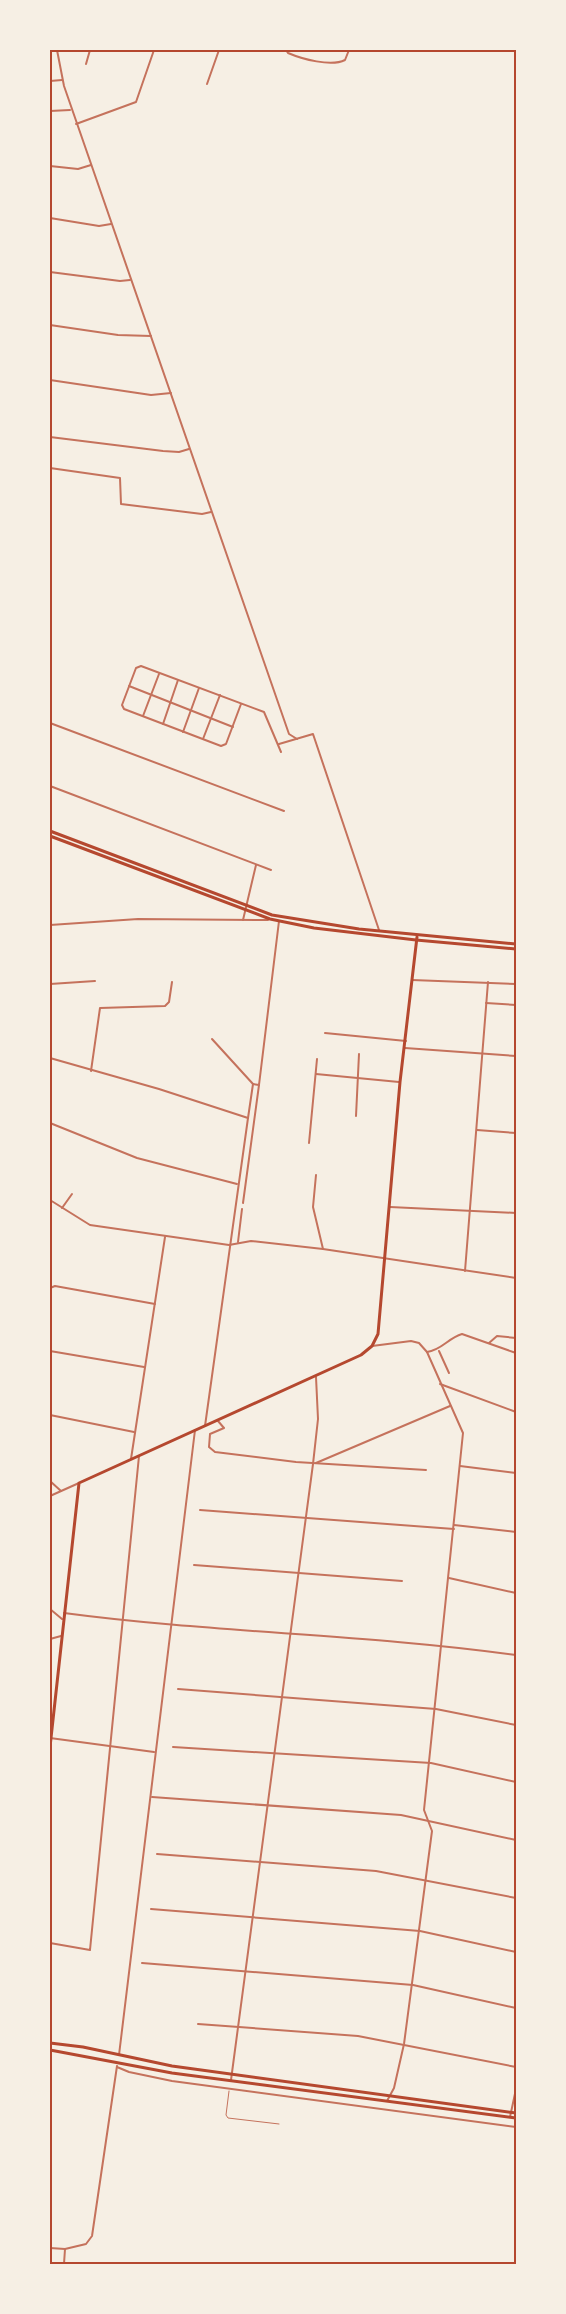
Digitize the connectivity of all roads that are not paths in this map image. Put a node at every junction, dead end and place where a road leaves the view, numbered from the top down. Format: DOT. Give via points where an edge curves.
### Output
graph roads {
  1 [pos="57,50"];
  2 [pos="90,50"];
  3 [pos="154,50"];
  4 [pos="219,50"];
  5 [pos="286,50"];
  6 [pos="349,50"];
  7 [pos="86,64"];
  8 [pos="62,80"];
  9 [pos="50,81"];
  10 [pos="207,84"];
  11 [pos="72,109"];
  12 [pos="50,111"];
  13 [pos="76,124"];
  14 [pos="91,165"];
  15 [pos="50,166"];
  16 [pos="50,218"];
  17 [pos="111,224"];
  18 [pos="50,272"];
  19 [pos="131,280"];
  20 [pos="50,325"];
  21 [pos="151,336"];
  22 [pos="50,380"];
  23 [pos="171,393"];
  24 [pos="50,437"];
  25 [pos="190,448"];
  26 [pos="50,468"];
  27 [pos="211,512"];
  28 [pos="159,673"];
  29 [pos="178,680"];
  30 [pos="129,686"];
  31 [pos="199,687"];
  32 [pos="151,695"];
  33 [pos="220,695"];
  34 [pos="171,703"];
  35 [pos="241,704"];
  36 [pos="191,711"];
  37 [pos="143,716"];
  38 [pos="211,718"];
  39 [pos="50,723"];
  40 [pos="163,724"];
  41 [pos="233,727"];
  42 [pos="183,732"];
  43 [pos="203,739"];
  44 [pos="297,739"];
  45 [pos="279,744"];
  46 [pos="281,752"];
  47 [pos="50,786"];
  48 [pos="284,811"];
  49 [pos="50,831"];
  50 [pos="50,836"];
  51 [pos="256,865"];
  52 [pos="271,870"];
  53 [pos="245,909"];
  54 [pos="243,920"];
  55 [pos="270,920"];
  56 [pos="279,921"];
  57 [pos="50,925"];
  58 [pos="379,930"];
  59 [pos="417,936"];
  60 [pos="416,940"];
  61 [pos="516,944"];
  62 [pos="516,949"];
  63 [pos="412,980"];
  64 [pos="95,981"];
  65 [pos="172,982"];
  66 [pos="488,982"];
  67 [pos="50,984"];
  68 [pos="516,984"];
  69 [pos="486,1003"];
  70 [pos="516,1005"];
  71 [pos="325,1033"];
  72 [pos="212,1039"];
  73 [pos="406,1041"];
  74 [pos="405,1048"];
  75 [pos="482,1053"];
  76 [pos="359,1054"];
  77 [pos="516,1056"];
  78 [pos="50,1058"];
  79 [pos="317,1059"];
  80 [pos="91,1071"];
  81 [pos="316,1074"];
  82 [pos="358,1078"];
  83 [pos="400,1082"];
  84 [pos="254,1084"];
  85 [pos="259,1085"];
  86 [pos="356,1116"];
  87 [pos="248,1118"];
  88 [pos="50,1123"];
  89 [pos="477,1130"];
  90 [pos="516,1133"];
  91 [pos="309,1143"];
  92 [pos="316,1175"];
  93 [pos="239,1185"];
  94 [pos="72,1194"];
  95 [pos="50,1200"];
  96 [pos="243,1203"];
  97 [pos="390,1207"];
  98 [pos="62,1208"];
  99 [pos="242,1209"];
  100 [pos="470,1210"];
  101 [pos="516,1213"];
  102 [pos="165,1237"];
  103 [pos="238,1243"];
  104 [pos="229,1245"];
  105 [pos="323,1249"];
  106 [pos="385,1259"];
  107 [pos="465,1271"];
  108 [pos="516,1278"];
  109 [pos="50,1288"];
  110 [pos="155,1304"];
  111 [pos="516,1338"];
  112 [pos="489,1343"];
  113 [pos="372,1346"];
  114 [pos="50,1351"];
  115 [pos="439,1351"];
  116 [pos="427,1353"];
  117 [pos="516,1353"];
  118 [pos="145,1368"];
  119 [pos="449,1373"];
  120 [pos="316,1377"];
  121 [pos="440,1384"];
  122 [pos="450,1406"];
  123 [pos="516,1412"];
  124 [pos="50,1415"];
  125 [pos="218,1420"];
  126 [pos="205,1426"];
  127 [pos="195,1430"];
  128 [pos="135,1432"];
  129 [pos="140,1456"];
  130 [pos="131,1460"];
  131 [pos="313,1464"];
  132 [pos="460,1466"];
  133 [pos="426,1470"];
  134 [pos="516,1473"];
  135 [pos="50,1481"];
  136 [pos="79,1483"];
  137 [pos="61,1491"];
  138 [pos="50,1496"];
  139 [pos="200,1510"];
  140 [pos="307,1518"];
  141 [pos="454,1525"];
  142 [pos="454,1529"];
  143 [pos="516,1532"];
  144 [pos="194,1565"];
  145 [pos="299,1573"];
  146 [pos="449,1578"];
  147 [pos="402,1581"];
  148 [pos="516,1593"];
  149 [pos="50,1609"];
  150 [pos="64,1613"];
  151 [pos="62,1619"];
  152 [pos="121,1621"];
  153 [pos="170,1625"];
  154 [pos="290,1633"];
  155 [pos="61,1636"];
  156 [pos="50,1639"];
  157 [pos="442,1645"];
  158 [pos="516,1655"];
  159 [pos="178,1689"];
  160 [pos="282,1696"];
  161 [pos="436,1709"];
  162 [pos="516,1725"];
  163 [pos="50,1738"];
  164 [pos="109,1746"];
  165 [pos="50,1747"];
  166 [pos="173,1747"];
  167 [pos="156,1752"];
  168 [pos="275,1753"];
  169 [pos="431,1763"];
  170 [pos="516,1782"];
  171 [pos="152,1797"];
  172 [pos="267,1807"];
  173 [pos="427,1819"];
  174 [pos="516,1840"];
  175 [pos="157,1854"];
  176 [pos="261,1862"];
  177 [pos="425,1879"];
  178 [pos="516,1898"];
  179 [pos="151,1909"];
  180 [pos="252,1918"];
  181 [pos="420,1931"];
  182 [pos="50,1943"];
  183 [pos="516,1952"];
  184 [pos="142,1963"];
  185 [pos="246,1972"];
  186 [pos="413,1985"];
  187 [pos="516,2008"];
  188 [pos="198,2024"];
  189 [pos="239,2026"];
  190 [pos="50,2043"];
  191 [pos="404,2044"];
  192 [pos="50,2050"];
  193 [pos="119,2055"];
  194 [pos="117,2064"];
  195 [pos="516,2067"];
  196 [pos="232,2075"];
  197 [pos="231,2080"];
  198 [pos="230,2087"];
  199 [pos="516,2089"];
  200 [pos="389,2096"];
  201 [pos="386,2101"];
  202 [pos="511,2112"];
  203 [pos="516,2113"];
  204 [pos="510,2117"];
  205 [pos="516,2118"];
  206 [pos="279,2124"];
  207 [pos="516,2127"];
  208 [pos="50,2248"];
  209 [pos="65,2249"];
  210 [pos="64,2265"];
  1 -- 8 [label="street"];
  2 -- 7 [label="street"];
  3 -- 13 [label="street" via="136,102"];
  4 -- 10 [label="street"];
  5 -- 6 [label="street" via="300,58 338,62 345,60"];
  8 -- 9 [label="street"];
  8 -- 11 [label="street"];
  11 -- 12 [label="street"];
  11 -- 13 [label="street"];
  13 -- 14 [label="street"];
  14 -- 15 [label="street" via="78,169"];
  14 -- 17 [label="street"];
  16 -- 17 [label="street" via="99,226"];
  17 -- 19 [label="street"];
  18 -- 19 [label="street"];
  19 -- 21 [label="street"];
  20 -- 21 [label="street"];
  21 -- 23 [label="street"];
  22 -- 23 [label="street" via="151,394"];
  23 -- 25 [label="street"];
  24 -- 25 [label="street" via="163,451"];
  25 -- 27 [label="street"];
  26 -- 27 [label="street" via="120,478 121,504"];
  27 -- 44 [label="street" via="289,734"];
  28 -- 29 [label="street"];
  28 -- 30 [label="street" via="139,666"];
  28 -- 32 [label="street"];
  29 -- 31 [label="street"];
  29 -- 34 [label="street"];
  30 -- 32 [label="street"];
  30 -- 37 [label="street" via="122,708"];
  31 -- 33 [label="street"];
  31 -- 36 [label="street"];
  32 -- 34 [label="street"];
  32 -- 37 [label="street"];
  33 -- 35 [label="street"];
  33 -- 38 [label="street"];
  34 -- 36 [label="street"];
  34 -- 40 [label="street"];
  35 -- 41 [label="street"];
  35 -- 45 [label="street" via="267,713"];
  36 -- 38 [label="street"];
  36 -- 42 [label="street"];
  37 -- 40 [label="street"];
  38 -- 41 [label="street"];
  38 -- 43 [label="street"];
  39 -- 48 [label="street"];
  40 -- 42 [label="street"];
  41 -- 43 [label="street" via="225,746"];
  42 -- 43 [label="street"];
  44 -- 45 [label="street"];
  44 -- 58 [label="street" via="314,734"];
  45 -- 46 [label="street"];
  47 -- 51 [label="street"];
  49 -- 53 [label="main road"];
  50 -- 53 [label="main road"];
  51 -- 52 [label="street"];
  51 -- 53 [label="street"];
  53 -- 54 [label="street"];
  53 -- 55 [label="main road"];
  53 -- 58 [label="main road"];
  54 -- 55 [label="street"];
  54 -- 57 [label="street"];
  55 -- 56 [label="main road"];
  56 -- 60 [label="main road"];
  56 -- 85 [label="street"];
  58 -- 59 [label="main road"];
  59 -- 60 [label="main road"];
  59 -- 61 [label="main road"];
  60 -- 62 [label="main road"];
  60 -- 63 [label="main road"];
  63 -- 66 [label="street"];
  63 -- 73 [label="main road"];
  64 -- 67 [label="street"];
  65 -- 80 [label="street" via="165,1006 100,1008"];
  66 -- 68 [label="street"];
  66 -- 69 [label="street"];
  69 -- 70 [label="street"];
  69 -- 75 [label="street"];
  71 -- 73 [label="street"];
  72 -- 84 [label="street"];
  73 -- 74 [label="main road"];
  74 -- 75 [label="street"];
  74 -- 83 [label="main road"];
  75 -- 77 [label="street"];
  75 -- 89 [label="street"];
  76 -- 82 [label="street"];
  78 -- 80 [label="street"];
  79 -- 81 [label="street"];
  80 -- 87 [label="street"];
  81 -- 82 [label="street"];
  81 -- 91 [label="street"];
  82 -- 83 [label="street"];
  82 -- 86 [label="street"];
  83 -- 97 [label="main road"];
  84 -- 85 [label="street"];
  84 -- 87 [label="street"];
  85 -- 96 [label="street"];
  87 -- 93 [label="street"];
  88 -- 93 [label="street" via="137,1158"];
  89 -- 90 [label="street"];
  89 -- 100 [label="street"];
  92 -- 105 [label="street" via="313,1207"];
  93 -- 104 [label="street"];
  94 -- 98 [label="street"];
  95 -- 98 [label="street"];
  97 -- 100 [label="street"];
  97 -- 106 [label="main road"];
  98 -- 102 [label="street" via="90,1225"];
  99 -- 103 [label="street"];
  100 -- 101 [label="street"];
  100 -- 107 [label="street"];
  102 -- 104 [label="street"];
  102 -- 110 [label="street"];
  103 -- 104 [label="street"];
  103 -- 105 [label="street"];
  104 -- 126 [label="street"];
  105 -- 106 [label="street"];
  106 -- 107 [label="street"];
  106 -- 113 [label="main road" via="378,1334"];
  107 -- 108 [label="street"];
  109 -- 110 [label="street"];
  110 -- 118 [label="street"];
  111 -- 112 [label="street" via="497,1336"];
  112 -- 115 [label="street" via="462,1334"];
  112 -- 117 [label="street"];
  113 -- 116 [label="street" via="411,1341 419,1343"];
  113 -- 120 [label="main road"];
  114 -- 118 [label="street"];
  115 -- 116 [label="street"];
  115 -- 119 [label="street"];
  116 -- 121 [label="street"];
  118 -- 128 [label="street"];
  120 -- 125 [label="main road"];
  120 -- 131 [label="street" via="318,1410"];
  121 -- 122 [label="street"];
  121 -- 123 [label="street"];
  122 -- 131 [label="street"];
  122 -- 132 [label="street" via="463,1433"];
  124 -- 128 [label="street"];
  125 -- 126 [label="main road"];
  125 -- 131 [label="street" via="224,1428 210,1434 209,1447 215,1452"];
  126 -- 127 [label="main road"];
  127 -- 129 [label="main road"];
  127 -- 153 [label="street"];
  128 -- 130 [label="street"];
  129 -- 130 [label="main road"];
  129 -- 152 [label="street"];
  130 -- 136 [label="main road"];
  131 -- 133 [label="street"];
  131 -- 140 [label="street"];
  132 -- 134 [label="street"];
  132 -- 141 [label="street"];
  135 -- 137 [label="street"];
  136 -- 137 [label="street"];
  136 -- 150 [label="main road"];
  137 -- 138 [label="street"];
  139 -- 140 [label="street"];
  140 -- 142 [label="street"];
  140 -- 145 [label="street"];
  141 -- 142 [label="street"];
  141 -- 143 [label="street"];
  142 -- 146 [label="street"];
  144 -- 145 [label="street"];
  145 -- 147 [label="street"];
  145 -- 154 [label="street"];
  146 -- 148 [label="street"];
  146 -- 157 [label="street"];
  149 -- 151 [label="street"];
  150 -- 151 [label="main road"];
  150 -- 152 [label="street"];
  151 -- 155 [label="main road"];
  152 -- 153 [label="street"];
  152 -- 164 [label="street"];
  153 -- 154 [label="street"];
  153 -- 167 [label="street"];
  154 -- 157 [label="street"];
  154 -- 160 [label="street"];
  155 -- 156 [label="street"];
  155 -- 163 [label="main road"];
  157 -- 158 [label="street"];
  157 -- 161 [label="street"];
  159 -- 160 [label="street"];
  160 -- 161 [label="street"];
  160 -- 168 [label="street"];
  161 -- 162 [label="street"];
  161 -- 169 [label="street"];
  163 -- 164 [label="street"];
  163 -- 165 [label="main road"];
  164 -- 167 [label="street"];
  164 -- 182 [label="street" via="90,1950"];
  166 -- 168 [label="street"];
  167 -- 171 [label="street"];
  168 -- 169 [label="street"];
  168 -- 172 [label="street"];
  169 -- 170 [label="street"];
  169 -- 173 [label="street" via="424,1810"];
  171 -- 172 [label="street"];
  171 -- 193 [label="street"];
  172 -- 173 [label="street"];
  172 -- 176 [label="street"];
  173 -- 174 [label="street"];
  173 -- 177 [label="street" via="432,1831"];
  175 -- 176 [label="street"];
  176 -- 177 [label="street"];
  176 -- 180 [label="street"];
  177 -- 178 [label="street"];
  177 -- 181 [label="street"];
  179 -- 180 [label="street"];
  180 -- 181 [label="street"];
  180 -- 185 [label="street"];
  181 -- 183 [label="street"];
  181 -- 186 [label="street"];
  184 -- 185 [label="street"];
  185 -- 186 [label="street"];
  185 -- 189 [label="street"];
  186 -- 187 [label="street"];
  186 -- 191 [label="street"];
  188 -- 189 [label="street"];
  189 -- 191 [label="street"];
  189 -- 196 [label="street"];
  190 -- 193 [label="main road"];
  191 -- 195 [label="street"];
  191 -- 200 [label="street"];
  192 -- 194 [label="main road"];
  193 -- 196 [label="main road"];
  194 -- 197 [label="main road"];
  194 -- 198 [label="street" via="129,2072"];
  194 -- 209 [label="street" via="92,2236 86,2244"];
  196 -- 197 [label="street"];
  196 -- 200 [label="main road"];
  197 -- 198 [label="lane"];
  197 -- 201 [label="main road"];
  198 -- 206 [label="lane" via="228,2118"];
  198 -- 207 [label="street"];
  199 -- 202 [label="street"];
  200 -- 201 [label="street"];
  200 -- 202 [label="main road"];
  201 -- 204 [label="main road"];
  202 -- 203 [label="main road"];
  202 -- 204 [label="street"];
  204 -- 205 [label="main road"];
  208 -- 209 [label="street"];
  209 -- 210 [label="street"];
}
